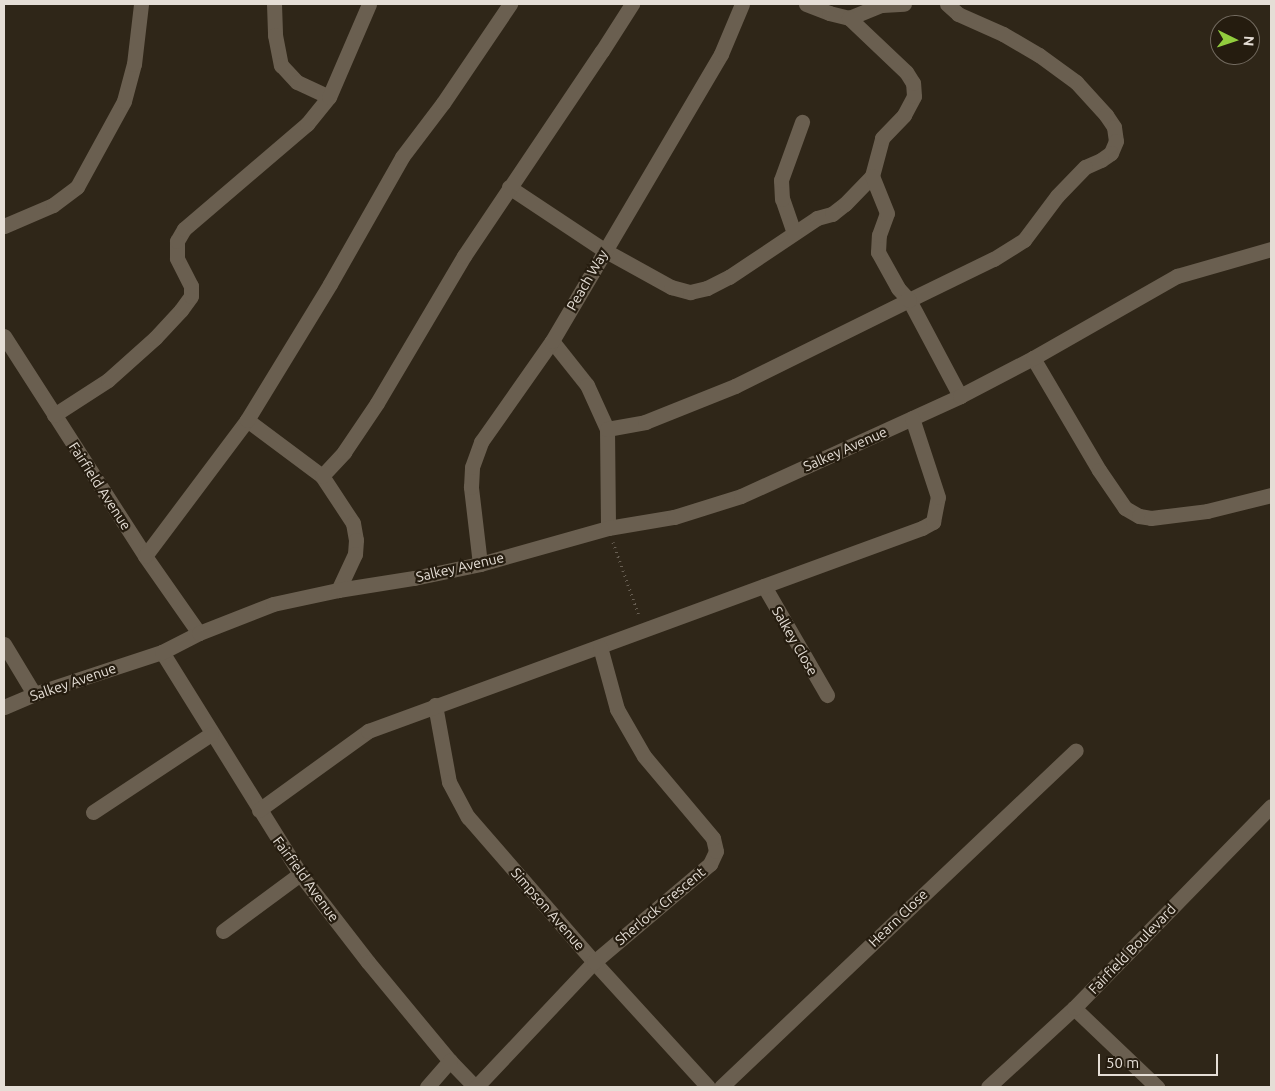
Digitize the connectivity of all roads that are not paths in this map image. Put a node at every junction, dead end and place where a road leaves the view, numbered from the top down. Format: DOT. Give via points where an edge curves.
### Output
graph roads {
  1 [pos="141,4"];
  2 [pos="274,4"];
  3 [pos="369,4"];
  4 [pos="510,4"];
  5 [pos="632,4"];
  6 [pos="742,4"];
  7 [pos="806,4"];
  8 [pos="904,4"];
  9 [pos="947,4"];
  10 [pos="848,18"];
  11 [pos="329,97"];
  12 [pos="802,122"];
  13 [pos="872,176"];
  14 [pos="509,188"];
  15 [pos="4,226"];
  16 [pos="794,233"];
  17 [pos="1271,249"];
  18 [pos="604,250"];
  19 [pos="910,300"];
  20 [pos="4,336"];
  21 [pos="552,341"];
  22 [pos="1034,358"];
  23 [pos="960,396"];
  24 [pos="54,415"];
  25 [pos="912,418"];
  26 [pos="247,420"];
  27 [pos="607,429"];
  28 [pos="322,476"];
  29 [pos="1271,495"];
  30 [pos="608,528"];
  31 [pos="145,556"];
  32 [pos="480,564"];
  33 [pos="764,586"];
  34 [pos="338,590"];
  35 [pos="199,634"];
  36 [pos="4,644"];
  37 [pos="600,647"];
  38 [pos="162,652"];
  39 [pos="34,694"];
  40 [pos="827,695"];
  41 [pos="435,705"];
  42 [pos="4,707"];
  43 [pos="211,734"];
  44 [pos="1076,750"];
  45 [pos="1271,806"];
  46 [pos="259,810"];
  47 [pos="93,812"];
  48 [pos="300,874"];
  49 [pos="222,931"];
  50 [pos="594,962"];
  51 [pos="1074,1008"];
  52 [pos="450,1061"];
  53 [pos="427,1087"];
  54 [pos="475,1087"];
  55 [pos="708,1087"];
  56 [pos="721,1087"];
  57 [pos="988,1087"];
  58 [pos="1157,1087"];
  1 -- 15 [label="street" via="134,64 124,101 77,187 53,206"];
  2 -- 11 [label="street" via="274,35 281,65 297,82"];
  3 -- 11 [label="street"];
  4 -- 26 [label="street" via="402,157 335,276"];
  5 -- 14 [label="street"];
  6 -- 18 [label="street, Peach Way" via="721,54"];
  7 -- 10 [label="street"];
  8 -- 10 [label="street" via="882,5"];
  9 -- 19 [label="street" via="958,14 974,19 1024,47 1076,82 1106,115 1114,127 1116,141 1111,153 1084,167 1057,196 1024,240"];
  10 -- 13 [label="street" via="884,49 913,83 914,96 904,114 882,138"];
  11 -- 24 [label="street" via="307,124 184,229 177,241 177,258 191,286 191,296 181,310 108,380"];
  12 -- 16 [label="street" via="781,180 782,199"];
  13 -- 16 [label="street" via="832,214 818,218"];
  13 -- 19 [label="street" via="887,213 879,235 878,252 898,288"];
  14 -- 18 [label="street"];
  14 -- 28 [label="street" via="428,314 377,404 344,452"];
  16 -- 18 [label="street" via="729,277 690,292 671,287"];
  17 -- 22 [label="street, Salkey Avenue" via="1176,276"];
  18 -- 21 [label="street, Peach Way"];
  19 -- 23 [label="street"];
  19 -- 27 [label="street" via="734,386 645,422"];
  20 -- 24 [label="street, Fairfield Avenue"];
  21 -- 27 [label="street" via="587,385"];
  21 -- 32 [label="street, Peach Way" via="482,442 472,467 471,487"];
  22 -- 23 [label="street, Salkey Avenue"];
  22 -- 29 [label="street" via="1099,470 1125,508 1138,516 1151,518 1207,510"];
  23 -- 25 [label="street, Salkey Avenue"];
  24 -- 31 [label="street, Fairfield Avenue"];
  25 -- 30 [label="street, Salkey Avenue" via="741,496 674,517"];
  25 -- 33 [label="street" via="938,497 933,522"];
  26 -- 28 [label="street"];
  26 -- 31 [label="street"];
  27 -- 30 [label="street"];
  28 -- 34 [label="street" via="353,523 356,540 355,554"];
  30 -- 32 [label="street, Salkey Avenue"];
  31 -- 35 [label="street, Fairfield Avenue"];
  32 -- 34 [label="street, Salkey Avenue"];
  33 -- 37 [label="street"];
  33 -- 40 [label="street, Salkey Close"];
  34 -- 35 [label="street, Salkey Avenue" via="273,604"];
  35 -- 38 [label="street, Salkey Avenue"];
  36 -- 39 [label="street"];
  37 -- 41 [label="street"];
  37 -- 50 [label="street, Sherlock Crescent" via="617,710 644,756 712,838 716,851 710,864"];
  38 -- 39 [label="street, Salkey Avenue"];
  38 -- 43 [label="street, Fairfield Avenue"];
  39 -- 42 [label="street, Salkey Avenue"];
  41 -- 46 [label="street" via="368,731"];
  41 -- 50 [label="street, Simpson Avenue" via="449,782 468,817"];
  43 -- 46 [label="street, Fairfield Avenue"];
  43 -- 47 [label="street"];
  44 -- 56 [label="street, Hearn Close"];
  45 -- 51 [label="street, Fairfield Boulevard"];
  46 -- 48 [label="street, Fairfield Avenue"];
  48 -- 49 [label="street"];
  48 -- 52 [label="street, Fairfield Avenue"];
  50 -- 54 [label="street, Sherlock Crescent"];
  50 -- 55 [label="street, Simpson Avenue"];
  51 -- 57 [label="street, Fairfield Boulevard"];
  51 -- 58 [label="street"];
  52 -- 53 [label="street"];
  52 -- 54 [label="street, Fairfield Avenue"];
}
